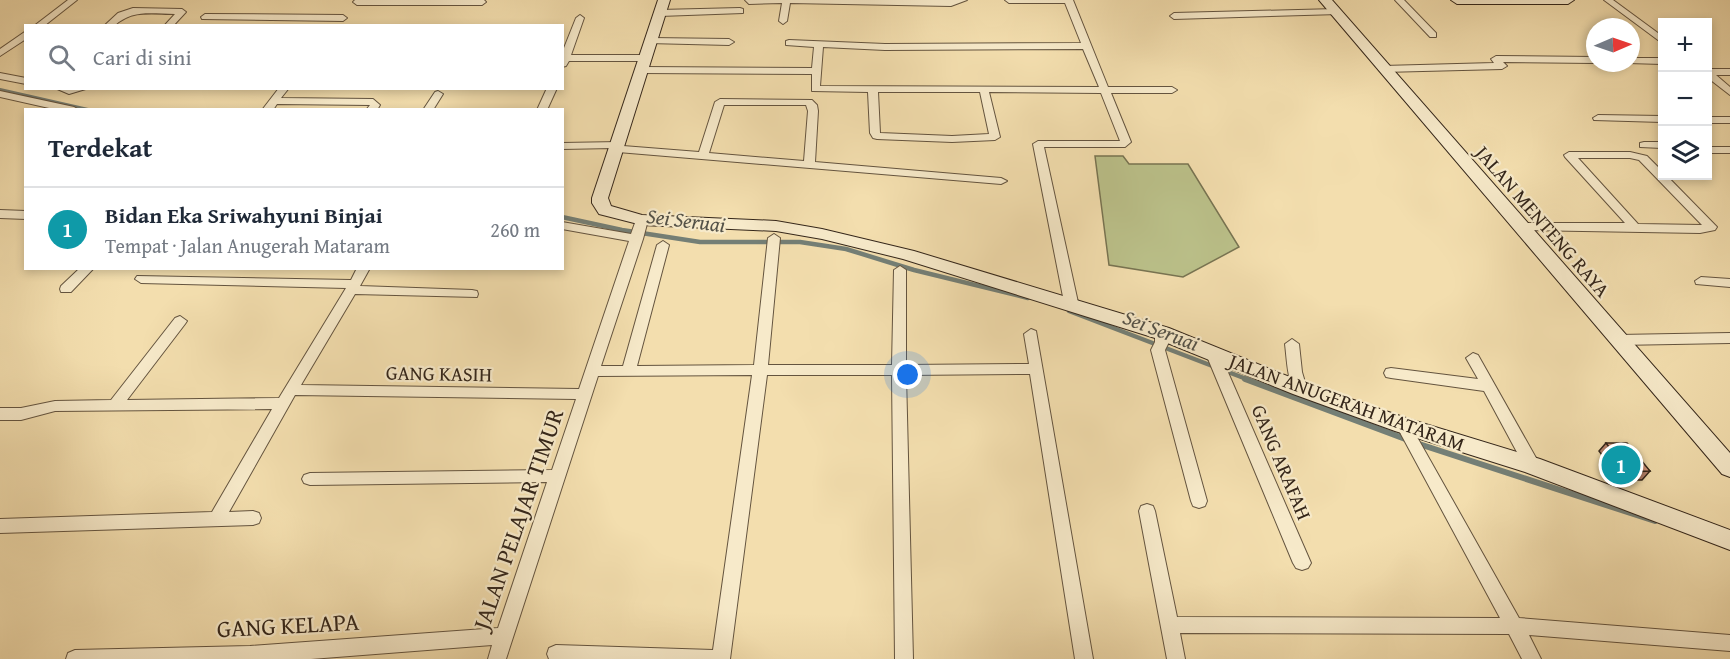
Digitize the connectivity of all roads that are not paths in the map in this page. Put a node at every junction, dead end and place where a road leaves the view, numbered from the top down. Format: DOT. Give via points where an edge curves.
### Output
graph roads {
  1 [pos="73,0"];
  2 [pos="963,0"];
  3 [pos="1009,0"];
  4 [pos="1069,0"];
  5 [pos="1399,0"];
  6 [pos="1458,0"];
  7 [pos="1503,0"];
  8 [pos="1568,0"];
  9 [pos="1608,0"];
  10 [pos="358,1"];
  11 [pos="748,1"];
  12 [pos="781,1"];
  13 [pos="482,2"];
  14 [pos="1330,6"];
  15 [pos="662,7"];
  16 [pos="740,11"];
  17 [pos="1174,16"];
  18 [pos="205,17"];
  19 [pos="580,18"];
  20 [pos="783,21"];
  21 [pos="340,22"];
  22 [pos="41,24"];
  23 [pos="110,24"];
  24 [pos="170,24"];
  25 [pos="24,35"];
  26 [pos="1433,35"];
  27 [pos="1658,37"];
  28 [pos="651,41"];
  29 [pos="729,42"];
  30 [pos="789,43"];
  31 [pos="819,44"];
  32 [pos="1088,46"];
  33 [pos="0,53"];
  34 [pos="1586,60"];
  35 [pos="564,61"];
  36 [pos="1640,61"];
  37 [pos="1658,61"];
  38 [pos="644,64"];
  39 [pos="1383,69"];
  40 [pos="816,71"];
  41 [pos="1730,72"];
  42 [pos="1712,73"];
  43 [pos="0,76"];
  44 [pos="1712,77"];
  45 [pos="24,81"];
  46 [pos="282,90"];
  47 [pos="551,90"];
  48 [pos="873,90"];
  49 [pos="984,90"];
  50 [pos="1104,90"];
  51 [pos="1172,90"];
  52 [pos="1730,92"];
  53 [pos="0,94"];
  54 [pos="438,94"];
  55 [pos="274,101"];
  56 [pos="65,108"];
  57 [pos="269,108"];
  58 [pos="373,108"];
  59 [pos="429,108"];
  60 [pos="543,108"];
  61 [pos="1598,118"];
  62 [pos="1658,119"];
  63 [pos="1712,120"];
  64 [pos="1730,120"];
  65 [pos="1644,145"];
  66 [pos="1658,145"];
  67 [pos="564,146"];
  68 [pos="618,147"];
  69 [pos="1712,150"];
  70 [pos="1730,150"];
  71 [pos="703,156"];
  72 [pos="809,166"];
  73 [pos="1001,181"];
  74 [pos="0,214"];
  75 [pos="24,215"];
  76 [pos="564,225"];
  77 [pos="1521,227"];
  78 [pos="1635,227"];
  79 [pos="639,231"];
  80 [pos="774,242"];
  81 [pos="663,245"];
  82 [pos="86,270"];
  83 [pos="363,270"];
  84 [pos="900,270"];
  85 [pos="141,279"];
  86 [pos="1701,281"];
  87 [pos="1730,283"];
  88 [pos="353,287"];
  89 [pos="66,290"];
  90 [pos="472,294"];
  91 [pos="1072,307"];
  92 [pos="180,321"];
  93 [pos="1031,334"];
  94 [pos="1730,338"];
  95 [pos="1618,340"];
  96 [pos="1161,342"];
  97 [pos="1292,344"];
  98 [pos="1473,358"];
  99 [pos="1218,365"];
  100 [pos="899,368"];
  101 [pos="1036,369"];
  102 [pos="592,371"];
  103 [pos="628,372"];
  104 [pos="760,372"];
  105 [pos="1391,373"];
  106 [pos="1489,386"];
  107 [pos="1300,389"];
  108 [pos="586,394"];
  109 [pos="287,397"];
  110 [pos="115,405"];
  111 [pos="0,414"];
  112 [pos="1406,430"];
  113 [pos="1532,465"];
  114 [pos="1730,468"];
  115 [pos="558,477"];
  116 [pos="309,479"];
  117 [pos="1199,501"];
  118 [pos="1147,511"];
  119 [pos="253,518"];
  120 [pos="217,519"];
  121 [pos="0,526"];
  122 [pos="1730,540"];
  123 [pos="1302,563"];
  124 [pos="1168,625"];
  125 [pos="1514,626"];
  126 [pos="504,636"];
  127 [pos="1730,643"];
  128 [pos="556,654"];
  129 [pos="248,657"];
  130 [pos="75,659"];
  131 [pos="497,659"];
  132 [pos="721,659"];
  133 [pos="904,659"];
  134 [pos="1084,659"];
  135 [pos="1176,659"];
  136 [pos="1532,659"];
  1 -- 22 [label="street"];
  2 -- 12 [label="street"];
  3 -- 4 [label="street"];
  4 -- 32 [label="street"];
  5 -- 26 [label="street"];
  6 -- 7 [label="street"];
  7 -- 8 [label="street"];
  9 -- 27 [label="street"];
  10 -- 13 [label="street"];
  10 -- 21 [label="street"];
  11 -- 12 [label="street"];
  12 -- 20 [label="street"];
  14 -- 17 [label="street"];
  14 -- 39 [label="street, JALAN MENTENG RAYA"];
  15 -- 16 [label="street"];
  15 -- 28 [label="street"];
  18 -- 21 [label="street"];
  19 -- 35 [label="street"];
  23 -- 24 [label="street" via="133,11 182,12"];
  25 -- 33 [label="street"];
  28 -- 29 [label="street"];
  28 -- 38 [label="street"];
  30 -- 31 [label="street"];
  31 -- 32 [label="street"];
  31 -- 40 [label="street"];
  32 -- 50 [label="street"];
  34 -- 39 [label="street" via="1498,59 1502,67"];
  35 -- 38 [label="street"];
  36 -- 37 [label="street"];
  38 -- 40 [label="street"];
  38 -- 68 [label="street"];
  39 -- 77 [label="street, JALAN MENTENG RAYA"];
  40 -- 48 [label="street" via="815,89"];
  41 -- 42 [label="street"];
  43 -- 45 [label="street"];
  44 -- 52 [label="street"];
  46 -- 55 [label="street"];
  47 -- 60 [label="street"];
  48 -- 49 [label="street"];
  48 -- 49 [label="street" via="875,133 879,137 974,139 996,136"];
  49 -- 50 [label="street"];
  50 -- 51 [label="street"];
  50 -- 91 [label="street" via="1126,144 1038,144"];
  53 -- 56 [label="street"];
  54 -- 59 [label="street"];
  55 -- 57 [label="street"];
  55 -- 58 [label="street" via="373,102"];
  61 -- 62 [label="street"];
  63 -- 64 [label="street"];
  65 -- 66 [label="street"];
  67 -- 68 [label="street"];
  68 -- 71 [label="street"];
  68 -- 79 [label="street, JALAN ANUGERAH MATARAM" via="600,203"];
  69 -- 70 [label="street"];
  71 -- 72 [label="street"];
  71 -- 72 [label="street" via="720,102 808,102 813,111"];
  72 -- 73 [label="street"];
  74 -- 75 [label="street"];
  76 -- 79 [label="street"];
  77 -- 78 [label="street"];
  77 -- 95 [label="street, JALAN MENTENG RAYA"];
  78 -- 78 [label="street" via="1571,159 1569,155 1639,156 1711,227"];
  79 -- 91 [label="street, JALAN ANUGERAH MATARAM" via="776,226 822,234 908,255"];
  79 -- 102 [label="street, JALAN PELAJAR TIMUR"];
  80 -- 104 [label="street"];
  81 -- 103 [label="street"];
  82 -- 89 [label="street"];
  83 -- 88 [label="street"];
  84 -- 100 [label="street"];
  85 -- 88 [label="street"];
  86 -- 87 [label="street"];
  88 -- 90 [label="street"];
  88 -- 109 [label="street"];
  91 -- 96 [label="street, JALAN ANUGERAH MATARAM"];
  92 -- 110 [label="street"];
  93 -- 101 [label="street"];
  94 -- 95 [label="street"];
  95 -- 114 [label="street, JALAN MENTENG RAYA"];
  96 -- 99 [label="street, JALAN ANUGERAH MATARAM"];
  96 -- 117 [label="street"];
  97 -- 107 [label="street"];
  98 -- 106 [label="street"];
  99 -- 107 [label="street, JALAN ANUGERAH MATARAM"];
  99 -- 123 [label="street, GANG ARAFAH"];
  100 -- 101 [label="street"];
  100 -- 104 [label="street"];
  100 -- 133 [label="street"];
  101 -- 134 [label="street"];
  102 -- 103 [label="street"];
  102 -- 108 [label="street, JALAN PELAJAR TIMUR"];
  103 -- 104 [label="street"];
  104 -- 132 [label="street"];
  105 -- 106 [label="street"];
  106 -- 113 [label="street"];
  107 -- 112 [label="street, JALAN ANUGERAH MATARAM"];
  108 -- 109 [label="street, GANG KASIH"];
  108 -- 115 [label="street, JALAN PELAJAR TIMUR"];
  109 -- 110 [label="street, GANG KASIH"];
  109 -- 120 [label="street"];
  110 -- 111 [label="street, GANG KASIH" via="55,406 21,414"];
  112 -- 113 [label="street, JALAN ANUGERAH MATARAM"];
  112 -- 125 [label="street"];
  113 -- 122 [label="street, JALAN ANUGERAH MATARAM"];
  115 -- 116 [label="street"];
  115 -- 126 [label="street, JALAN PELAJAR TIMUR"];
  118 -- 124 [label="street"];
  119 -- 120 [label="street"];
  120 -- 121 [label="street"];
  124 -- 125 [label="street"];
  124 -- 135 [label="street"];
  125 -- 127 [label="street"];
  125 -- 136 [label="street"];
  126 -- 129 [label="street, GANG KELAPA"];
  126 -- 131 [label="street, JALAN PELAJAR TIMUR"];
  128 -- 132 [label="street"];
  129 -- 130 [label="street, GANG KELAPA"];
}
